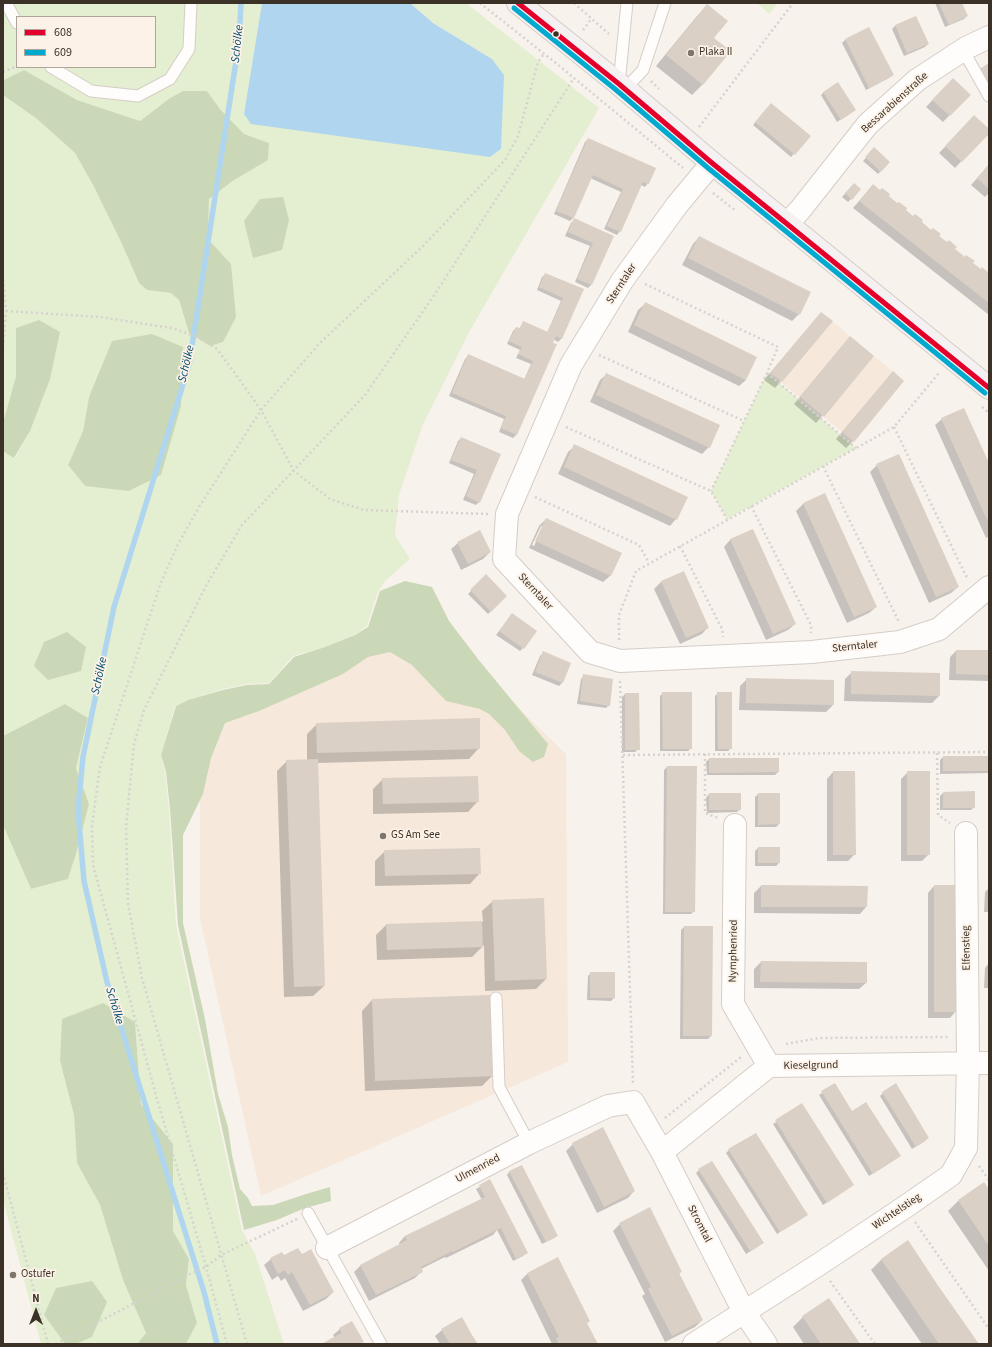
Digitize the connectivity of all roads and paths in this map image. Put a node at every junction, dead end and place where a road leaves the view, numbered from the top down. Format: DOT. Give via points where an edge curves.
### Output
graph roads {
  1 [pos="6,3"];
  2 [pos="191,3"];
  3 [pos="480,3"];
  4 [pos="518,3"];
  5 [pos="574,3"];
  6 [pos="627,3"];
  7 [pos="665,3"];
  8 [pos="793,3"];
  9 [pos="16,21"];
  10 [pos="989,37"];
  11 [pos="623,47"];
  12 [pos="963,50"];
  13 [pos="544,54"];
  14 [pos="16,66"];
  15 [pos="53,68"];
  16 [pos="3,72"];
  17 [pos="622,87"];
  18 [pos="989,96"];
  19 [pos="687,141"];
  20 [pos="712,163"];
  21 [pos="788,224"];
  22 [pos="626,275"];
  23 [pos="3,280"];
  24 [pos="6,311"];
  25 [pos="582,347"];
  26 [pos="3,348"];
  27 [pos="939,373"];
  28 [pos="767,374"];
  29 [pos="989,388"];
  30 [pos="261,410"];
  31 [pos="548,419"];
  32 [pos="744,421"];
  33 [pos="894,427"];
  34 [pos="856,448"];
  35 [pos="823,466"];
  36 [pos="294,471"];
  37 [pos="518,489"];
  38 [pos="711,491"];
  39 [pos="751,506"];
  40 [pos="507,514"];
  41 [pos="727,519"];
  42 [pos="680,546"];
  43 [pos="649,563"];
  44 [pos="987,590"];
  45 [pos="900,642"];
  46 [pos="812,652"];
  47 [pos="724,655"];
  48 [pos="620,661"];
  49 [pos="936,752"];
  50 [pos="989,752"];
  51 [pos="705,754"];
  52 [pos="623,755"];
  53 [pos="735,825"];
  54 [pos="966,833"];
  55 [pos="496,998"];
  56 [pos="978,1063"];
  57 [pos="770,1066"];
  58 [pos="633,1102"];
  59 [pos="529,1142"];
  60 [pos="662,1152"];
  61 [pos="3,1172"];
  62 [pos="905,1208"];
  63 [pos="308,1213"];
  64 [pos="327,1248"];
  65 [pos="221,1255"];
  66 [pos="818,1265"];
  67 [pos="205,1268"];
  68 [pos="744,1312"];
  69 [pos="989,1329"];
  70 [pos="48,1344"];
  71 [pos="56,1344"];
  72 [pos="227,1344"];
  73 [pos="247,1344"];
  74 [pos="381,1344"];
  75 [pos="694,1344"];
  76 [pos="766,1344"];
  77 [pos="875,1344"];
  1 -- 9 [label="lane"];
  2 -- 15 [label="lane" via="188,49 170,79 138,96 91,91"];
  3 -- 13 [label="path"];
  4 -- 17 [label="street"];
  5 -- 11 [label="path"];
  6 -- 11 [label="lane"];
  7 -- 17 [label="lane" via="644,70"];
  8 -- 19 [label="path"];
  10 -- 12 [label="street, Bessarabienstraße"];
  11 -- 17 [label="lane"];
  12 -- 18 [label="lane"];
  12 -- 21 [label="street, Bessarabienstraße" via="917,80 868,124"];
  13 -- 30 [label="path" via="538,62 518,136 505,160 423,246 320,343"];
  13 -- 36 [label="path" via="574,78 437,291 365,395"];
  14 -- 16 [label="path"];
  17 -- 19 [label="street"];
  19 -- 20 [label="street"];
  20 -- 21 [label="street"];
  20 -- 22 [label="street, Sterntaler" via="677,205"];
  21 -- 29 [label="street"];
  22 -- 25 [label="street, Sterntaler"];
  22 -- 28 [label="path" via="778,348"];
  23 -- 24 [label="path"];
  24 -- 26 [label="path"];
  24 -- 30 [label="path" via="100,317 172,328 200,338 217,349"];
  25 -- 31 [label="street, Sterntaler" via="571,365"];
  25 -- 32 [label="path"];
  27 -- 33 [label="path"];
  28 -- 32 [label="path"];
  28 -- 34 [label="path"];
  30 -- 36 [label="path"];
  30 -- 67 [label="path" via="199,507 177,546 160,585 100,767 92,826 93,864"];
  31 -- 37 [label="street, Sterntaler"];
  31 -- 38 [label="path"];
  32 -- 38 [label="path"];
  33 -- 34 [label="path"];
  33 -- 44 [label="path" via="966,576"];
  34 -- 35 [label="path"];
  35 -- 39 [label="path"];
  35 -- 45 [label="path" via="900,624"];
  36 -- 40 [label="path" via="330,499 364,510"];
  36 -- 65 [label="path" via="242,526 208,584 144,710 134,744 126,827 128,903 142,978"];
  37 -- 40 [label="street, Sterntaler"];
  37 -- 43 [label="path" via="639,545"];
  38 -- 41 [label="path"];
  39 -- 41 [label="path"];
  39 -- 46 [label="path" via="811,625"];
  40 -- 48 [label="street, Sterntaler" via="504,559 590,652"];
  41 -- 42 [label="path"];
  42 -- 43 [label="path"];
  42 -- 47 [label="path" via="722,629"];
  43 -- 48 [label="path" via="636,571 619,615"];
  44 -- 45 [label="street, Sterntaler" via="939,629"];
  45 -- 46 [label="street, Sterntaler"];
  46 -- 47 [label="street, Sterntaler"];
  47 -- 48 [label="street, Sterntaler"];
  48 -- 52 [label="path"];
  49 -- 50 [label="path"];
  49 -- 51 [label="path"];
  49 -- 54 [label="path" via="938,815"];
  51 -- 52 [label="path"];
  51 -- 53 [label="path" via="705,813"];
  52 -- 58 [label="path"];
  53 -- 57 [label="street, Nymphenried" via="733,1004"];
  54 -- 56 [label="street, Elfenstieg"];
  55 -- 59 [label="lane" via="499,1087"];
  56 -- 57 [label="street, Kieselgrund"];
  56 -- 62 [label="street, Wichtelstieg" via="966,1148 951,1175"];
  57 -- 60 [label="street, Kieselgrund"];
  58 -- 59 [label="street, Ulmenried" via="608,1106"];
  58 -- 60 [label="street, Stromtal"];
  59 -- 64 [label="street, Ulmenried"];
  60 -- 68 [label="street, Stromtal"];
  61 -- 70 [label="path"];
  62 -- 66 [label="street, Wichtelstieg"];
  62 -- 69 [label="path"];
  63 -- 64 [label="lane"];
  63 -- 65 [label="path"];
  64 -- 74 [label="lane"];
  65 -- 67 [label="path"];
  65 -- 73 [label="path"];
  66 -- 68 [label="street, Wichtelstieg"];
  66 -- 77 [label="path"];
  67 -- 71 [label="path"];
  67 -- 72 [label="path"];
  68 -- 75 [label="street, Wichtelstieg"];
  68 -- 76 [label="street, Stromtal"];
}
